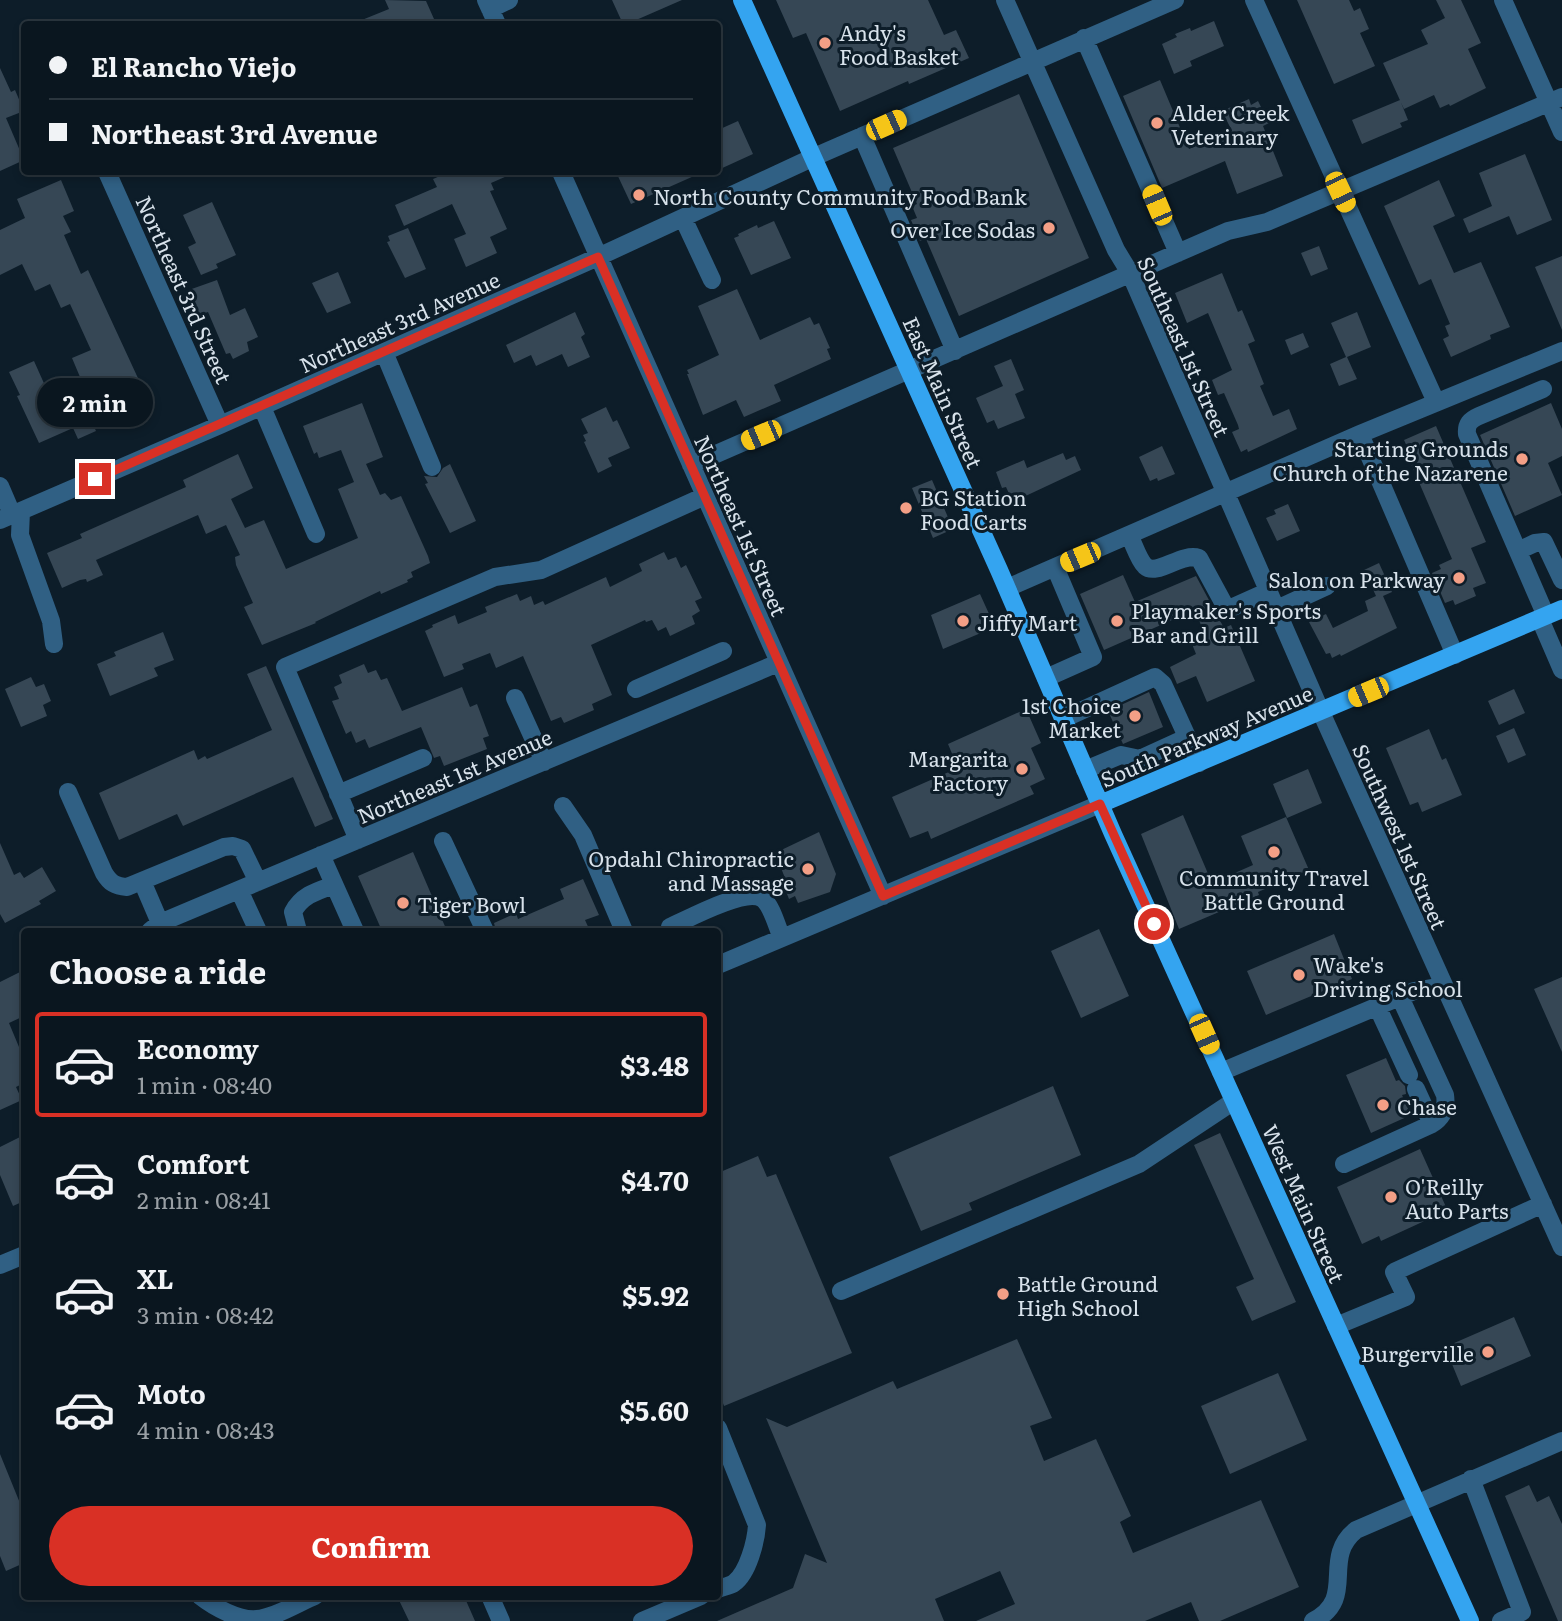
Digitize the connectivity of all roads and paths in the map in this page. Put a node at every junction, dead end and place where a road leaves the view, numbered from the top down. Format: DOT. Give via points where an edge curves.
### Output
graph roads {
  1 [pos="509,0"];
  2 [pos="742,0"];
  3 [pos="1005,0"];
  4 [pos="1175,0"];
  5 [pos="1254,0"];
  6 [pos="1503,0"];
  7 [pos="491,11"];
  8 [pos="1084,38"];
  9 [pos="1033,60"];
  10 [pos="1555,99"];
  11 [pos="1562,132"];
  12 [pos="862,136"];
  13 [pos="814,157"];
  14 [pos="108,175"];
  15 [pos="562,175"];
  16 [pos="1340,192"];
  17 [pos="683,218"];
  18 [pos="1178,253"];
  19 [pos="598,257"];
  20 [pos="1130,273"];
  21 [pos="712,280"];
  22 [pos="955,351"];
  23 [pos="1562,351"];
  24 [pos="384,352"];
  25 [pos="909,370"];
  26 [pos="1490,380"];
  27 [pos="1543,389"];
  28 [pos="1436,402"];
  29 [pos="262,407"];
  30 [pos="1500,407"];
  31 [pos="220,425"];
  32 [pos="1360,434"];
  33 [pos="691,466"];
  34 [pos="432,467"];
  35 [pos="0,486"];
  36 [pos="1226,493"];
  37 [pos="705,496"];
  38 [pos="11,515"];
  39 [pos="316,534"];
  40 [pos="1129,535"];
  41 [pos="1518,551"];
  42 [pos="1055,567"];
  43 [pos="1562,580"];
  44 [pos="1327,586"];
  45 [pos="1007,589"];
  46 [pos="1269,591"];
  47 [pos="1277,609"];
  48 [pos="1550,615"];
  49 [pos="54,644"];
  50 [pos="723,651"];
  51 [pos="1455,655"];
  52 [pos="778,663"];
  53 [pos="1562,670"];
  54 [pos="662,677"];
  55 [pos="1046,678"];
  56 [pos="636,689"];
  57 [pos="515,698"];
  58 [pos="675,706"];
  59 [pos="1321,712"];
  60 [pos="1063,719"];
  61 [pos="1186,738"];
  62 [pos="423,758"];
  63 [pos="1140,758"];
  64 [pos="544,762"];
  65 [pos="1199,763"];
  66 [pos="1085,770"];
  67 [pos="1150,783"];
  68 [pos="68,793"];
  69 [pos="338,794"];
  70 [pos="1100,804"];
  71 [pos="563,806"];
  72 [pos="358,840"];
  73 [pos="443,841"];
  74 [pos="321,855"];
  75 [pos="142,881"];
  76 [pos="258,882"];
  77 [pos="334,885"];
  78 [pos="239,890"];
  79 [pos="883,896"];
  80 [pos="155,927"];
  81 [pos="670,927"];
  82 [pos="257,928"];
  83 [pos="297,928"];
  84 [pos="354,928"];
  85 [pos="484,928"];
  86 [pos="623,928"];
  87 [pos="782,938"];
  88 [pos="721,964"];
  89 [pos="1443,986"];
  90 [pos="1400,997"];
  91 [pos="1377,1006"];
  92 [pos="1221,1072"];
  93 [pos="1234,1101"];
  94 [pos="1432,1124"];
  95 [pos="1344,1164"];
  96 [pos="1543,1204"];
  97 [pos="1562,1247"];
  98 [pos="841,1291"];
  99 [pos="1336,1326"];
  100 [pos="721,1435"];
  101 [pos="1562,1441"];
  102 [pos="1471,1479"];
  103 [pos="1416,1503"];
  104 [pos="721,1588"];
  105 [pos="205,1600"];
  106 [pos="305,1600"];
  107 [pos="492,1600"];
  108 [pos="692,1600"];
  109 [pos="1524,1616"];
  110 [pos="501,1621"];
  111 [pos="642,1621"];
  112 [pos="1313,1621"];
  113 [pos="1470,1621"];
  114 [pos="1501,1621"];
  1 -- 7 [label="street"];
  2 -- 13 [label="main road, East Main Street"];
  3 -- 9 [label="street, Southeast 1st Street"];
  4 -- 8 [label="street, Northeast 3rd Avenue"];
  5 -- 16 [label="street"];
  6 -- 10 [label="street"];
  8 -- 9 [label="street, Northeast 3rd Avenue"];
  8 -- 18 [label="street"];
  9 -- 12 [label="street, Northeast 3rd Avenue"];
  9 -- 20 [label="street, Southeast 1st Street"];
  10 -- 11 [label="street"];
  10 -- 16 [label="street"];
  12 -- 13 [label="street, Northeast 3rd Avenue"];
  12 -- 22 [label="street"];
  13 -- 17 [label="street, Northeast 3rd Avenue"];
  13 -- 25 [label="main road, East Main Street"];
  14 -- 31 [label="street, Northeast 3rd Street"];
  15 -- 19 [label="street, Northeast 1st Street"];
  16 -- 18 [label="street"];
  16 -- 28 [label="street"];
  17 -- 19 [label="street, Northeast 3rd Avenue"];
  17 -- 21 [label="street"];
  18 -- 20 [label="street"];
  19 -- 24 [label="street, Northeast 3rd Avenue"];
  19 -- 33 [label="street, Northeast 1st Street"];
  20 -- 22 [label="street"];
  20 -- 36 [label="street, Southeast 1st Street"];
  22 -- 25 [label="street"];
  23 -- 26 [label="street"];
  24 -- 29 [label="street, Northeast 3rd Avenue"];
  24 -- 34 [label="street"];
  25 -- 33 [label="street"];
  25 -- 45 [label="main road, East Main Street"];
  26 -- 28 [label="street"];
  26 -- 30 [label="street"];
  27 -- 30 [label="street"];
  28 -- 32 [label="street"];
  29 -- 31 [label="street, Northeast 3rd Avenue"];
  29 -- 39 [label="street"];
  30 -- 41 [label="street" via="1470,420 1466,427"];
  31 -- 38 [label="street, Northeast 3rd Avenue"];
  32 -- 36 [label="street"];
  32 -- 51 [label="street"];
  33 -- 37 [label="street, Northeast 1st Street"];
  35 -- 38 [label="street"];
  36 -- 40 [label="street"];
  36 -- 46 [label="street, Southeast 1st Street"];
  37 -- 52 [label="street, Northeast 1st Street"];
  37 -- 69 [label="street" via="541,570 495,577 285,667"];
  38 -- 49 [label="street" via="51,621"];
  40 -- 42 [label="street"];
  40 -- 46 [label="street" via="1144,566 1150,569 1183,557 1199,558 1225,606 1231,608"];
  41 -- 43 [label="street" via="1544,542"];
  41 -- 48 [label="street"];
  42 -- 45 [label="street"];
  42 -- 55 [label="street" via="1093,657"];
  44 -- 47 [label="street"];
  45 -- 55 [label="main road, East Main Street"];
  46 -- 47 [label="street, Southeast 1st Street"];
  47 -- 59 [label="street, Southeast 1st Street"];
  48 -- 51 [label="main road, South Parkway Avenue"];
  48 -- 53 [label="street"];
  50 -- 54 [label="street"];
  51 -- 59 [label="main road, South Parkway Avenue"];
  52 -- 58 [label="street, Northeast 1st Avenue"];
  52 -- 79 [label="street, Northeast 1st Street"];
  54 -- 56 [label="street"];
  54 -- 58 [label="street"];
  55 -- 60 [label="main road, East Main Street"];
  57 -- 64 [label="street"];
  58 -- 64 [label="street, Northeast 1st Avenue"];
  59 -- 65 [label="main road, South Parkway Avenue"];
  59 -- 89 [label="street, Southwest 1st Street"];
  60 -- 61 [label="street" via="1155,677 1163,684"];
  60 -- 66 [label="main road, East Main Street"];
  61 -- 63 [label="street"];
  61 -- 65 [label="street"];
  62 -- 69 [label="street"];
  63 -- 66 [label="street" via="1121,755"];
  63 -- 67 [label="street"];
  64 -- 72 [label="street, Northeast 1st Avenue"];
  65 -- 67 [label="main road, South Parkway Avenue"];
  66 -- 70 [label="main road, East Main Street"];
  67 -- 70 [label="main road, South Parkway Avenue"];
  68 -- 75 [label="street" via="109,881 127,887"];
  69 -- 72 [label="street"];
  70 -- 79 [label="street"];
  70 -- 92 [label="main road, West Main Street"];
  71 -- 86 [label="street" via="583,835"];
  72 -- 74 [label="street, Northeast 1st Avenue"];
  73 -- 85 [label="street"];
  74 -- 76 [label="street, Northeast 1st Avenue"];
  74 -- 77 [label="street"];
  75 -- 76 [label="street" via="233,846 242,849"];
  75 -- 80 [label="street"];
  76 -- 78 [label="street, Northeast 1st Avenue"];
  77 -- 83 [label="street" via="296,905"];
  77 -- 84 [label="street"];
  78 -- 80 [label="street, Northeast 1st Avenue"];
  78 -- 82 [label="street"];
  79 -- 87 [label="street"];
  81 -- 87 [label="street" via="742,896 757,896 766,900"];
  87 -- 88 [label="street"];
  89 -- 90 [label="street"];
  89 -- 96 [label="street, Southwest 1st Street"];
  90 -- 91 [label="street"];
  90 -- 94 [label="street" via="1444,1095 1445,1109"];
  91 -- 92 [label="street"];
  91 -- 94 [label="street"];
  92 -- 93 [label="main road, West Main Street"];
  93 -- 98 [label="street" via="1139,1164"];
  93 -- 99 [label="main road, West Main Street"];
  94 -- 95 [label="street"];
  96 -- 97 [label="street, Southwest 1st Street"];
  96 -- 99 [label="street" via="1394,1272 1406,1297"];
  99 -- 103 [label="main road, West Main Street"];
  100 -- 104 [label="street" via="757,1525 757,1540 742,1573 734,1583"];
  101 -- 102 [label="street"];
  102 -- 103 [label="street"];
  102 -- 109 [label="street"];
  103 -- 112 [label="street" via="1348,1537 1338,1559 1336,1597"];
  103 -- 113 [label="main road, West Main Street"];
  105 -- 106 [label="street" via="260,1619"];
  107 -- 110 [label="street"];
  108 -- 111 [label="street"];
  109 -- 114 [label="street"];
}
